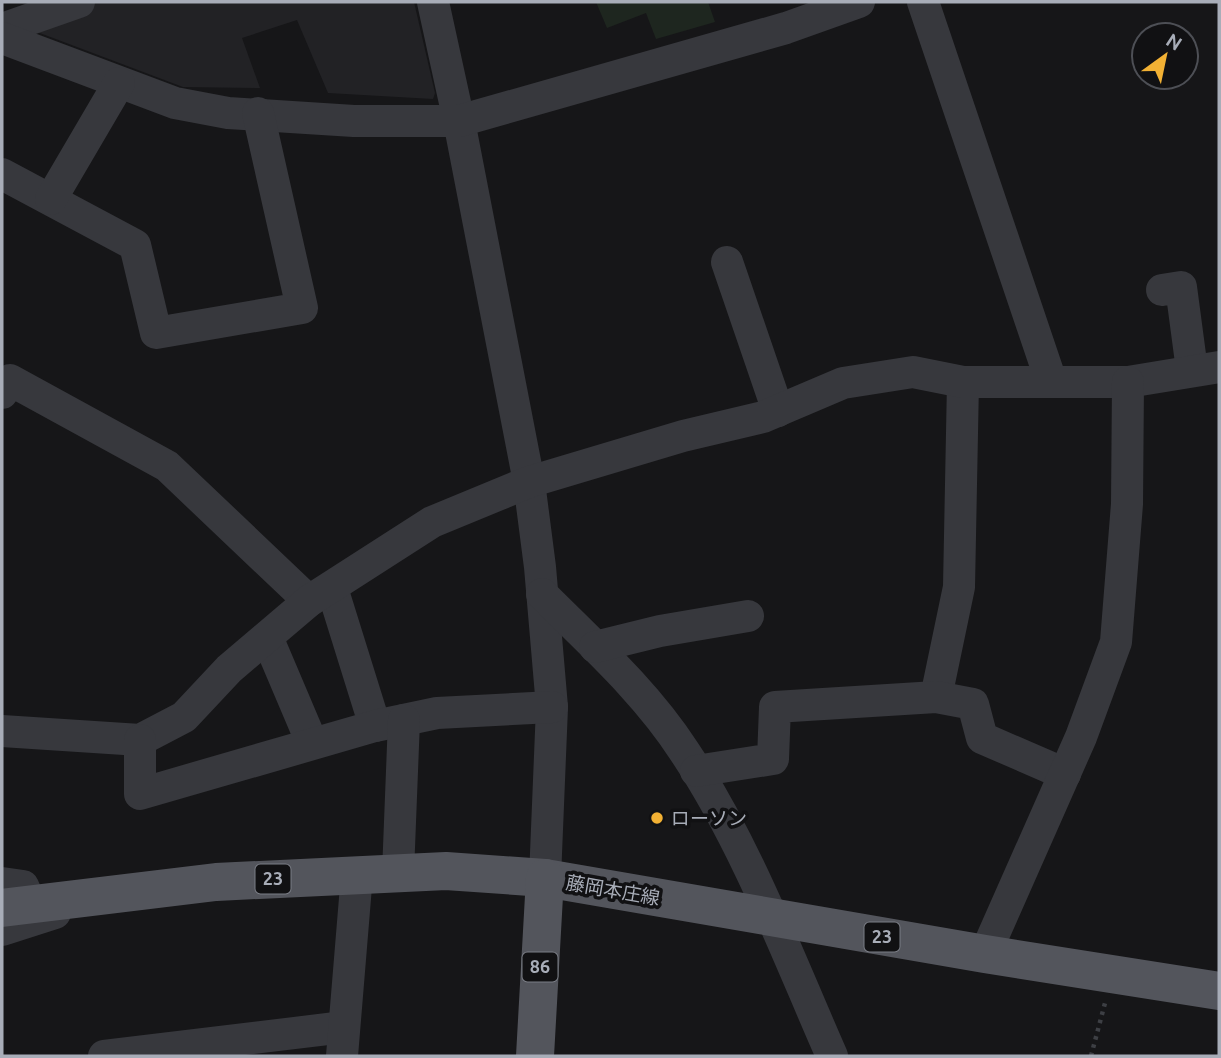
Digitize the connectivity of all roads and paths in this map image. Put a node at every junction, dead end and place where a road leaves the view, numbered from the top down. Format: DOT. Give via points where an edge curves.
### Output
graph roads {
  1 [pos="79,2"];
  2 [pos="433,2"];
  3 [pos="859,2"];
  4 [pos="923,2"];
  5 [pos="781,15"];
  6 [pos="2,29"];
  7 [pos="2,38"];
  8 [pos="119,83"];
  9 [pos="258,113"];
  10 [pos="459,121"];
  11 [pos="2,174"];
  12 [pos="51,199"];
  13 [pos="727,262"];
  14 [pos="1162,290"];
  15 [pos="1206,368"];
  16 [pos="1051,381"];
  17 [pos="963,382"];
  18 [pos="1128,382"];
  19 [pos="2,393"];
  20 [pos="778,411"];
  21 [pos="529,482"];
  22 [pos="542,594"];
  23 [pos="321,595"];
  24 [pos="748,616"];
  25 [pos="267,637"];
  26 [pos="595,647"];
  27 [pos="936,697"];
  28 [pos="552,707"];
  29 [pos="389,723"];
  30 [pos="2,731"];
  31 [pos="140,740"];
  32 [pos="312,743"];
  33 [pos="696,771"];
  34 [pos="1065,774"];
  35 [pos="398,873"];
  36 [pos="357,874"];
  37 [pos="545,878"];
  38 [pos="11,898"];
  39 [pos="68,899"];
  40 [pos="771,918"];
  41 [pos="2,930"];
  42 [pos="985,954"];
  43 [pos="1219,991"];
  44 [pos="1105,1000"];
  45 [pos="343,1042"];
  46 [pos="121,1055"];
  47 [pos="535,1056"];
  48 [pos="832,1056"];
  49 [pos="1091,1056"];
  1 -- 6 [label="street"];
  2 -- 10 [label="street"];
  3 -- 5 [label="street"];
  4 -- 16 [label="street"];
  5 -- 10 [label="street"];
  7 -- 8 [label="street"];
  8 -- 9 [label="street" via="194,107"];
  8 -- 12 [label="street"];
  9 -- 10 [label="street" via="354,121"];
  9 -- 12 [label="street" via="302,308 156,333 135,245"];
  10 -- 21 [label="street"];
  11 -- 12 [label="street"];
  13 -- 20 [label="street"];
  14 -- 15 [label="street" via="1181,287"];
  15 -- 18 [label="street"];
  16 -- 17 [label="street"];
  16 -- 18 [label="street"];
  17 -- 20 [label="street" via="913,372 844,383"];
  17 -- 27 [label="street" via="959,587"];
  18 -- 34 [label="street" via="1127,504 1116,642"];
  19 -- 23 [label="street" via="10,380 167,466"];
  20 -- 21 [label="street"];
  21 -- 22 [label="street"];
  21 -- 23 [label="street" via="432,522"];
  22 -- 26 [label="street"];
  22 -- 28 [label="street"];
  23 -- 25 [label="street"];
  23 -- 29 [label="street"];
  24 -- 26 [label="street"];
  25 -- 31 [label="street" via="184,717"];
  25 -- 32 [label="street"];
  26 -- 33 [label="street" via="684,749"];
  27 -- 33 [label="street" via="775,707 773,759"];
  27 -- 34 [label="street" via="973,704 982,738"];
  28 -- 29 [label="street" via="437,713"];
  28 -- 37 [label="street"];
  29 -- 32 [label="street"];
  29 -- 35 [label="street"];
  30 -- 31 [label="street"];
  31 -- 32 [label="street" via="140,794"];
  33 -- 40 [label="street"];
  34 -- 42 [label="street"];
  35 -- 36 [label="main road, 藤岡本庄線 / 23"];
  35 -- 37 [label="main road, 藤岡本庄線 / 23"];
  36 -- 39 [label="main road, 藤岡本庄線 / 23" via="216,882"];
  36 -- 45 [label="street"];
  37 -- 40 [label="main road, 藤岡本庄線 / 23"];
  37 -- 47 [label="main road, 86"];
  38 -- 39 [label="main road, 藤岡本庄線 / 23"];
  39 -- 41 [label="street" via="55,912"];
  40 -- 42 [label="main road, 藤岡本庄線 / 23"];
  40 -- 48 [label="street"];
  42 -- 43 [label="main road, 藤岡本庄線 / 23"];
  44 -- 49 [label="path"];
  45 -- 46 [label="street"];
}
